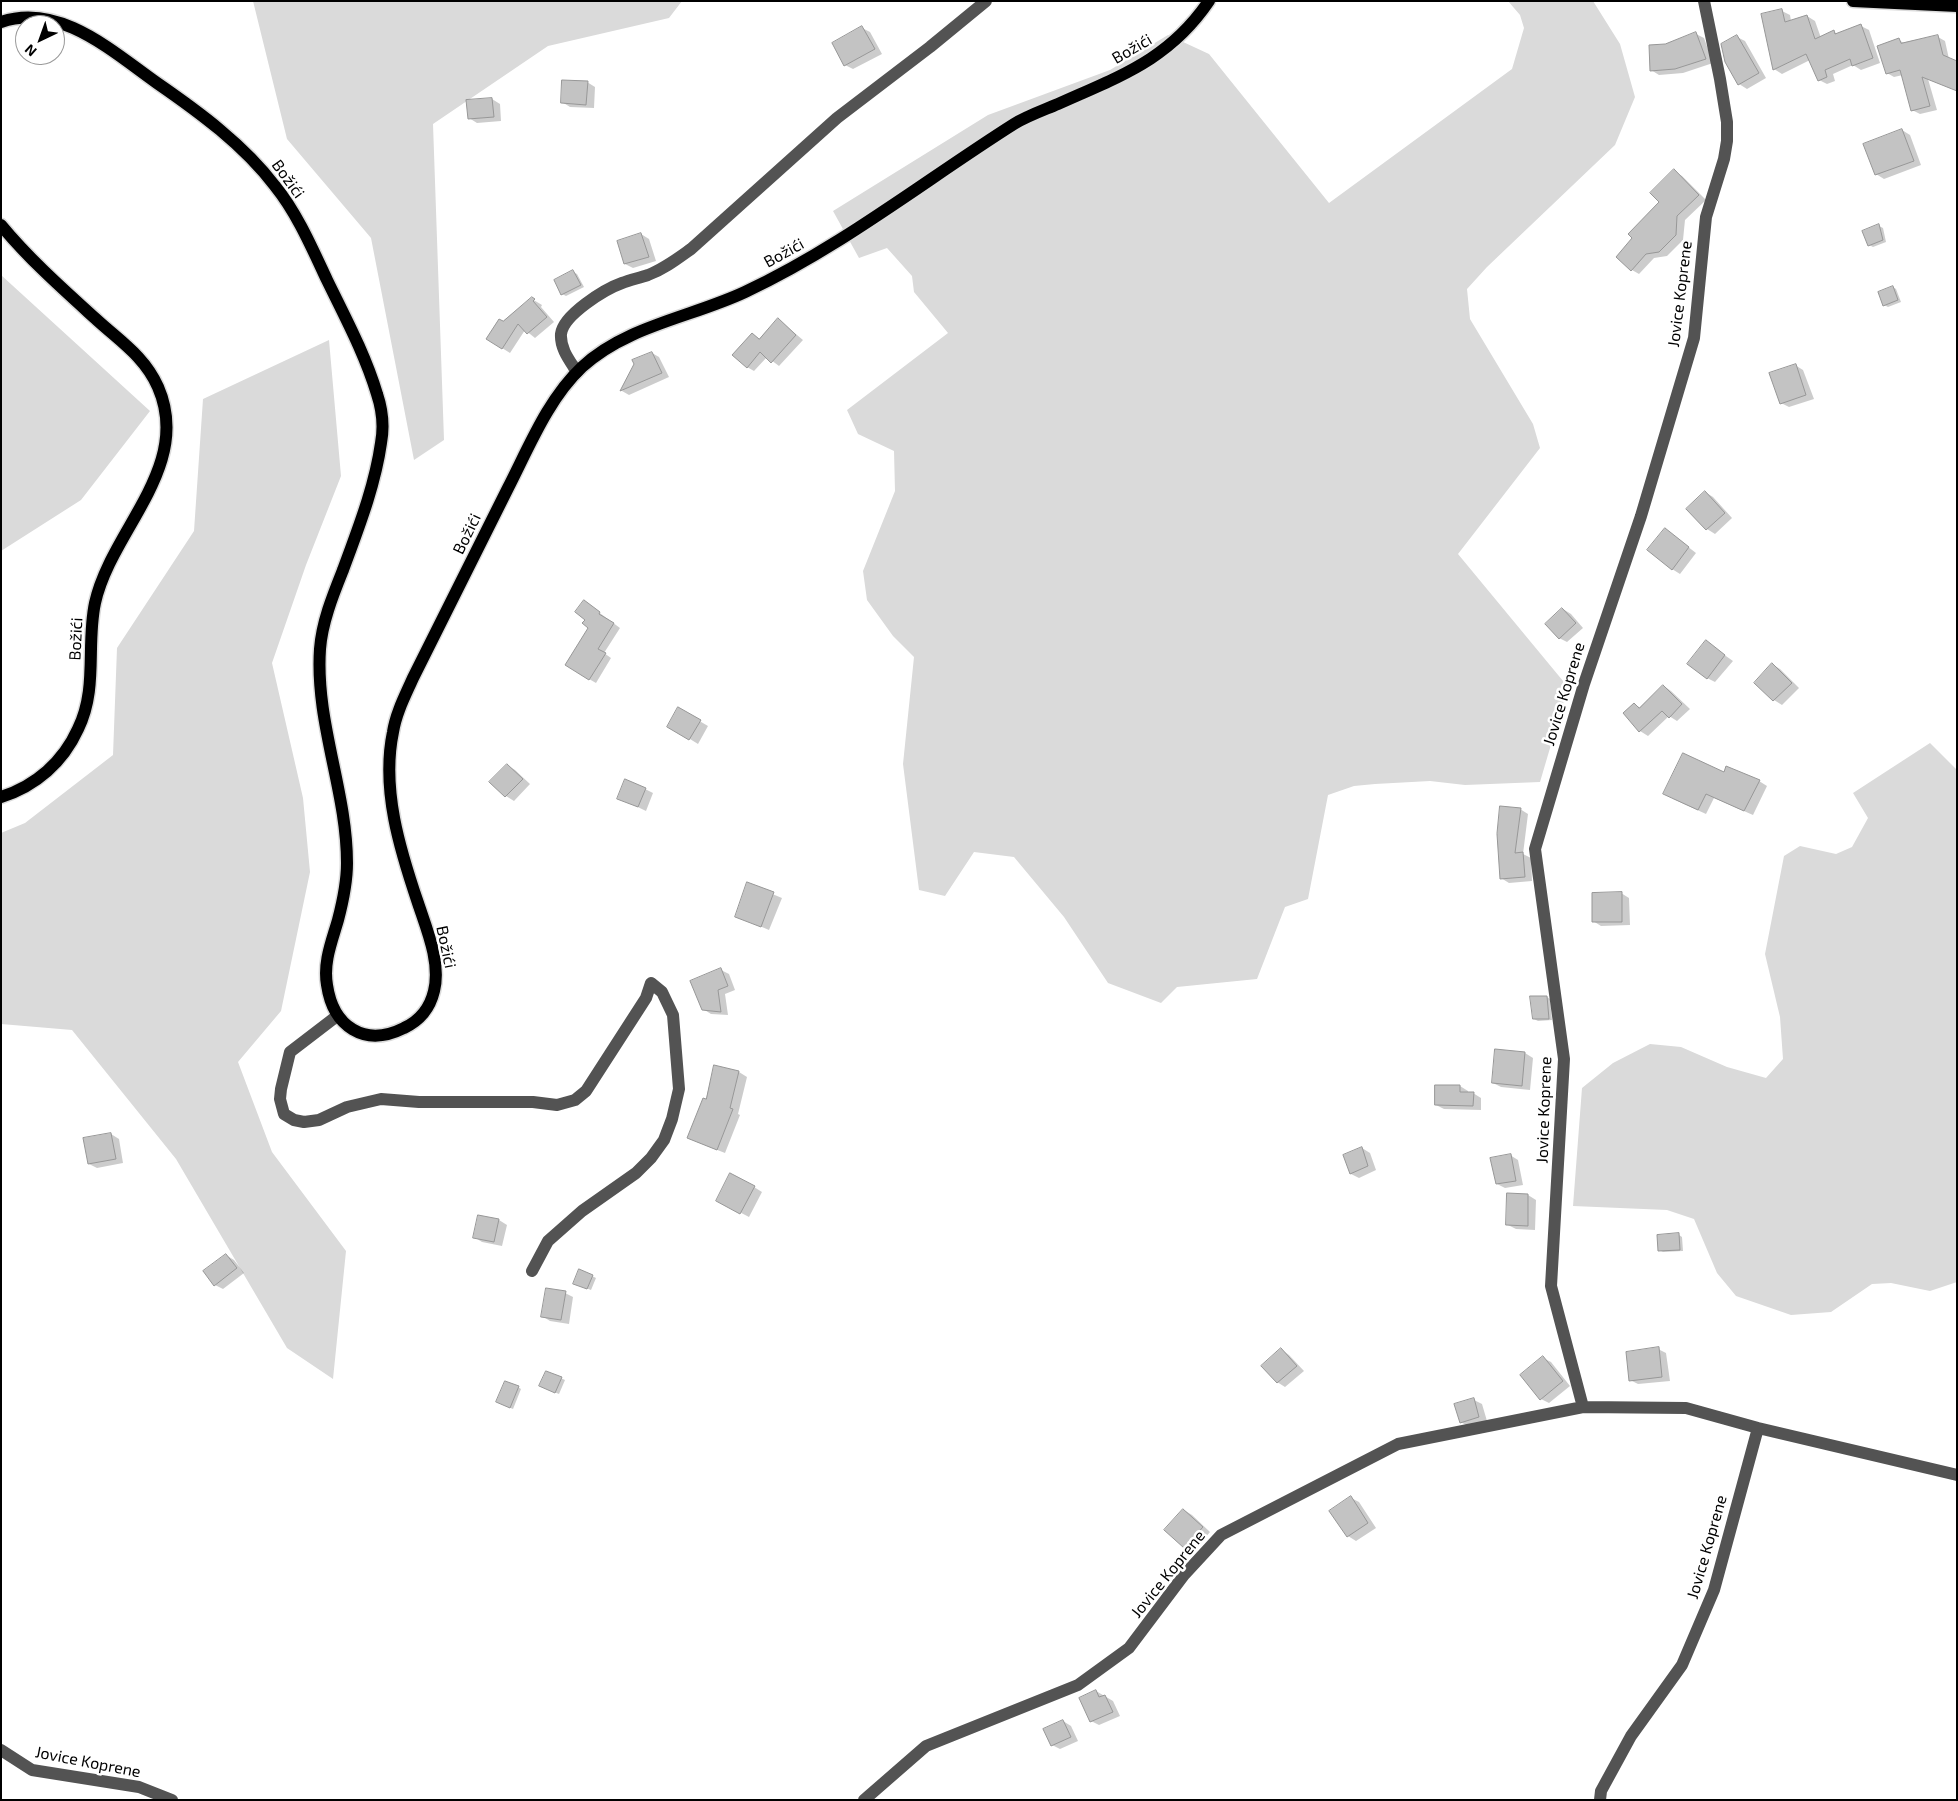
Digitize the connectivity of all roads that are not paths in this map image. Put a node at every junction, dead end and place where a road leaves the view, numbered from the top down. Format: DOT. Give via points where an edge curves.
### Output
graph roads {
  1 [pos="986,1"];
  2 [pos="1209,1"];
  3 [pos="1704,1"];
  4 [pos="1853,1"];
  5 [pos="1928,3"];
  6 [pos="1957,6"];
  7 [pos="1,22"];
  8 [pos="1,225"];
  9 [pos="578,372"];
  10 [pos="1,797"];
  11 [pos="337,1016"];
  12 [pos="532,1272"];
  13 [pos="1583,1407"];
  14 [pos="1758,1428"];
  15 [pos="1957,1475"];
  16 [pos="1,1750"];
  17 [pos="172,1800"];
  18 [pos="864,1800"];
  19 [pos="1600,1800"];
  1 -- 9 [label="street" via="837,118 691,249 670,264 608,289 570,317 561,335 563,351"];
  2 -- 9 [label="main road, Božići" via="1187,30 1157,56 1017,122 839,241 784,273 741,294 619,342"];
  3 -- 13 [label="street, Jovice Koprene" via="1720,79 1728,141 1706,218 1694,338 1535,848 1564,1059 1551,1286"];
  4 -- 5 [label="main road"];
  5 -- 6 [label="main road"];
  7 -- 11 [label="main road, Božići" via="17,17 44,19 75,29 97,41 178,97 256,163 275,184 300,226 366,361 378,394 383,424 377,462 362,516 327,615 320,649 324,717 347,863 343,899 326,965 328,991"];
  8 -- 10 [label="main road, Božići" via="47,274 138,355 157,386 164,405 165,424 160,468 148,496 111,559 97,596 90,633 90,693 82,720 56,764 28,785"];
  9 -- 11 [label="main road, Božići" via="560,393 538,430 413,678 392,733 393,811 435,966 436,981 430,1004 412,1024 385,1035 358,1033"];
  11 -- 12 [label="street" via="290,1052 280,1099 284,1114 294,1120 319,1120 347,1107 381,1099 557,1105 575,1100 586,1091 646,998 651,983 662,992 673,1015 679,1089 664,1140 636,1173 582,1211 548,1241"];
  13 -- 14 [label="street, Jovice Koprene" via="1686,1408"];
  13 -- 18 [label="street, Jovice Koprene" via="1398,1444 1221,1535 1184,1575 1130,1648 1078,1685 926,1746"];
  14 -- 15 [label="street, Jovice Koprene"];
  14 -- 19 [label="street, Jovice Koprene" via="1714,1590 1682,1665 1631,1736"];
  16 -- 17 [label="street, Jovice Koprene" via="32,1770 139,1787"];
}
